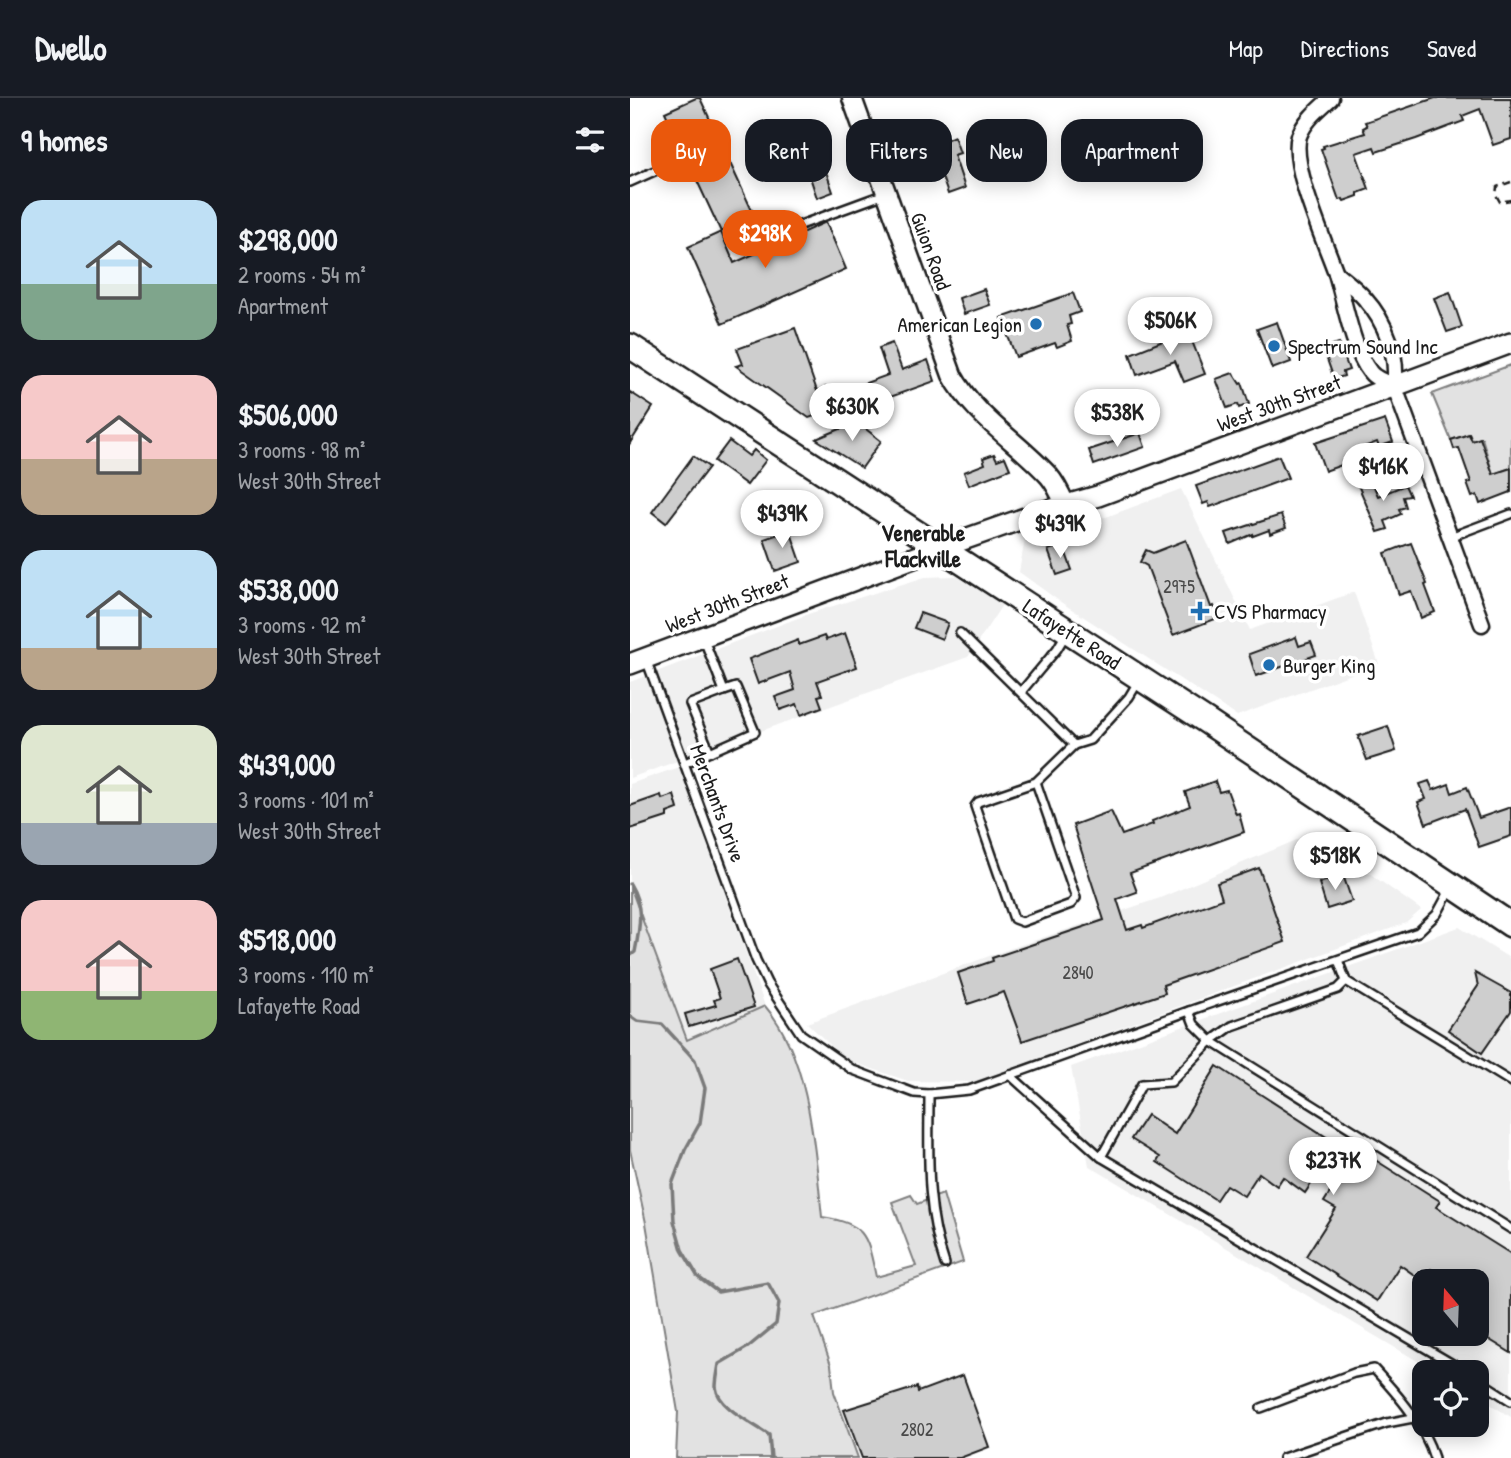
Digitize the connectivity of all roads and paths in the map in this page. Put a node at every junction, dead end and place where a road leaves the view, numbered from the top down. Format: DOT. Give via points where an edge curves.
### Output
graph roads {
  1 [pos="852,98"];
  2 [pos="1331,98"];
  3 [pos="651,173"];
  4 [pos="630,182"];
  5 [pos="1511,182"];
  6 [pos="886,194"];
  7 [pos="1511,200"];
  8 [pos="751,243"];
  9 [pos="1336,273"];
  10 [pos="1511,343"];
  11 [pos="630,346"];
  12 [pos="1394,385"];
  13 [pos="1065,504"];
  14 [pos="1511,514"];
  15 [pos="1450,537"];
  16 [pos="940,548"];
  17 [pos="1482,624"];
  18 [pos="1068,631"];
  19 [pos="960,633"];
  20 [pos="703,636"];
  21 [pos="638,661"];
  22 [pos="1141,679"];
  23 [pos="724,691"];
  24 [pos="1021,692"];
  25 [pos="1074,745"];
  26 [pos="710,752"];
  27 [pos="685,763"];
  28 [pos="1036,782"];
  29 [pos="1452,886"];
  30 [pos="1511,925"];
  31 [pos="1338,960"];
  32 [pos="1346,981"];
  33 [pos="1189,1011"];
  34 [pos="1210,1041"];
  35 [pos="1010,1075"];
  36 [pos="1511,1082"];
  37 [pos="929,1094"];
  38 [pos="1101,1157"];
  39 [pos="1511,1229"];
  40 [pos="945,1264"];
  41 [pos="1446,1360"];
  42 [pos="1489,1387"];
  43 [pos="1511,1401"];
  44 [pos="1261,1408"];
  45 [pos="1412,1417"];
  46 [pos="1412,1418"];
  47 [pos="1426,1437"];
  48 [pos="1283,1458"];
  49 [pos="1434,1458"];
  1 -- 6 [label="street, Guion Road"];
  2 -- 9 [label="street" via="1304,127 1297,157"];
  3 -- 4 [label="lane"];
  5 -- 7 [label="path" via="1497,187 1496,195 1500,202"];
  6 -- 8 [label="lane"];
  6 -- 13 [label="street, Guion Road" via="940,346 960,388 1052,478"];
  9 -- 12 [label="street" via="1363,296 1386,332 1396,370"];
  9 -- 12 [label="street" via="1365,364 1375,377"];
  10 -- 12 [label="main road, West 30th Street"];
  11 -- 16 [label="main road, Lafayette Road"];
  12 -- 13 [label="main road, West 30th Street" via="1098,496"];
  12 -- 15 [label="street"];
  13 -- 16 [label="main road, West 30th Street"];
  14 -- 15 [label="lane"];
  15 -- 17 [label="street"];
  16 -- 18 [label="main road, Lafayette Road"];
  16 -- 20 [label="main road, West 30th Street"];
  18 -- 22 [label="main road, Lafayette Road"];
  18 -- 24 [label="lane"];
  19 -- 24 [label="lane"];
  20 -- 21 [label="main road, West 30th Street"];
  20 -- 23 [label="lane"];
  21 -- 27 [label="lane, Merchants Drive"];
  22 -- 25 [label="lane" via="1090,740"];
  22 -- 29 [label="main road, Lafayette Road"];
  23 -- 26 [label="lane" via="690,704"];
  23 -- 26 [label="lane" via="736,687 755,732"];
  24 -- 25 [label="lane"];
  25 -- 28 [label="lane"];
  26 -- 27 [label="lane"];
  27 -- 37 [label="lane, Merchants Drive" via="756,960 801,1034 852,1070 914,1093"];
  28 -- 28 [label="lane" via="975,806 1014,919 1021,922 1076,898"];
  29 -- 30 [label="main road, Lafayette Road"];
  29 -- 31 [label="lane, Merchants Drive" via="1437,914 1418,932"];
  31 -- 32 [label="lane"];
  31 -- 33 [label="lane, Merchants Drive"];
  32 -- 34 [label="lane" via="1338,989 1232,1026"];
  32 -- 36 [label="lane"];
  33 -- 34 [label="lane"];
  33 -- 35 [label="lane, Merchants Drive"];
  34 -- 38 [label="lane" via="1171,1082 1142,1084"];
  34 -- 39 [label="lane"];
  35 -- 37 [label="lane, Merchants Drive" via="969,1090"];
  35 -- 38 [label="lane"];
  37 -- 40 [label="lane" via="928,1183"];
  38 -- 41 [label="lane"];
  42 -- 43 [label="lane"];
  44 -- 45 [label="lane" via="1374,1369"];
  46 -- 48 [label="lane"];
  47 -- 49 [label="lane"];
}
